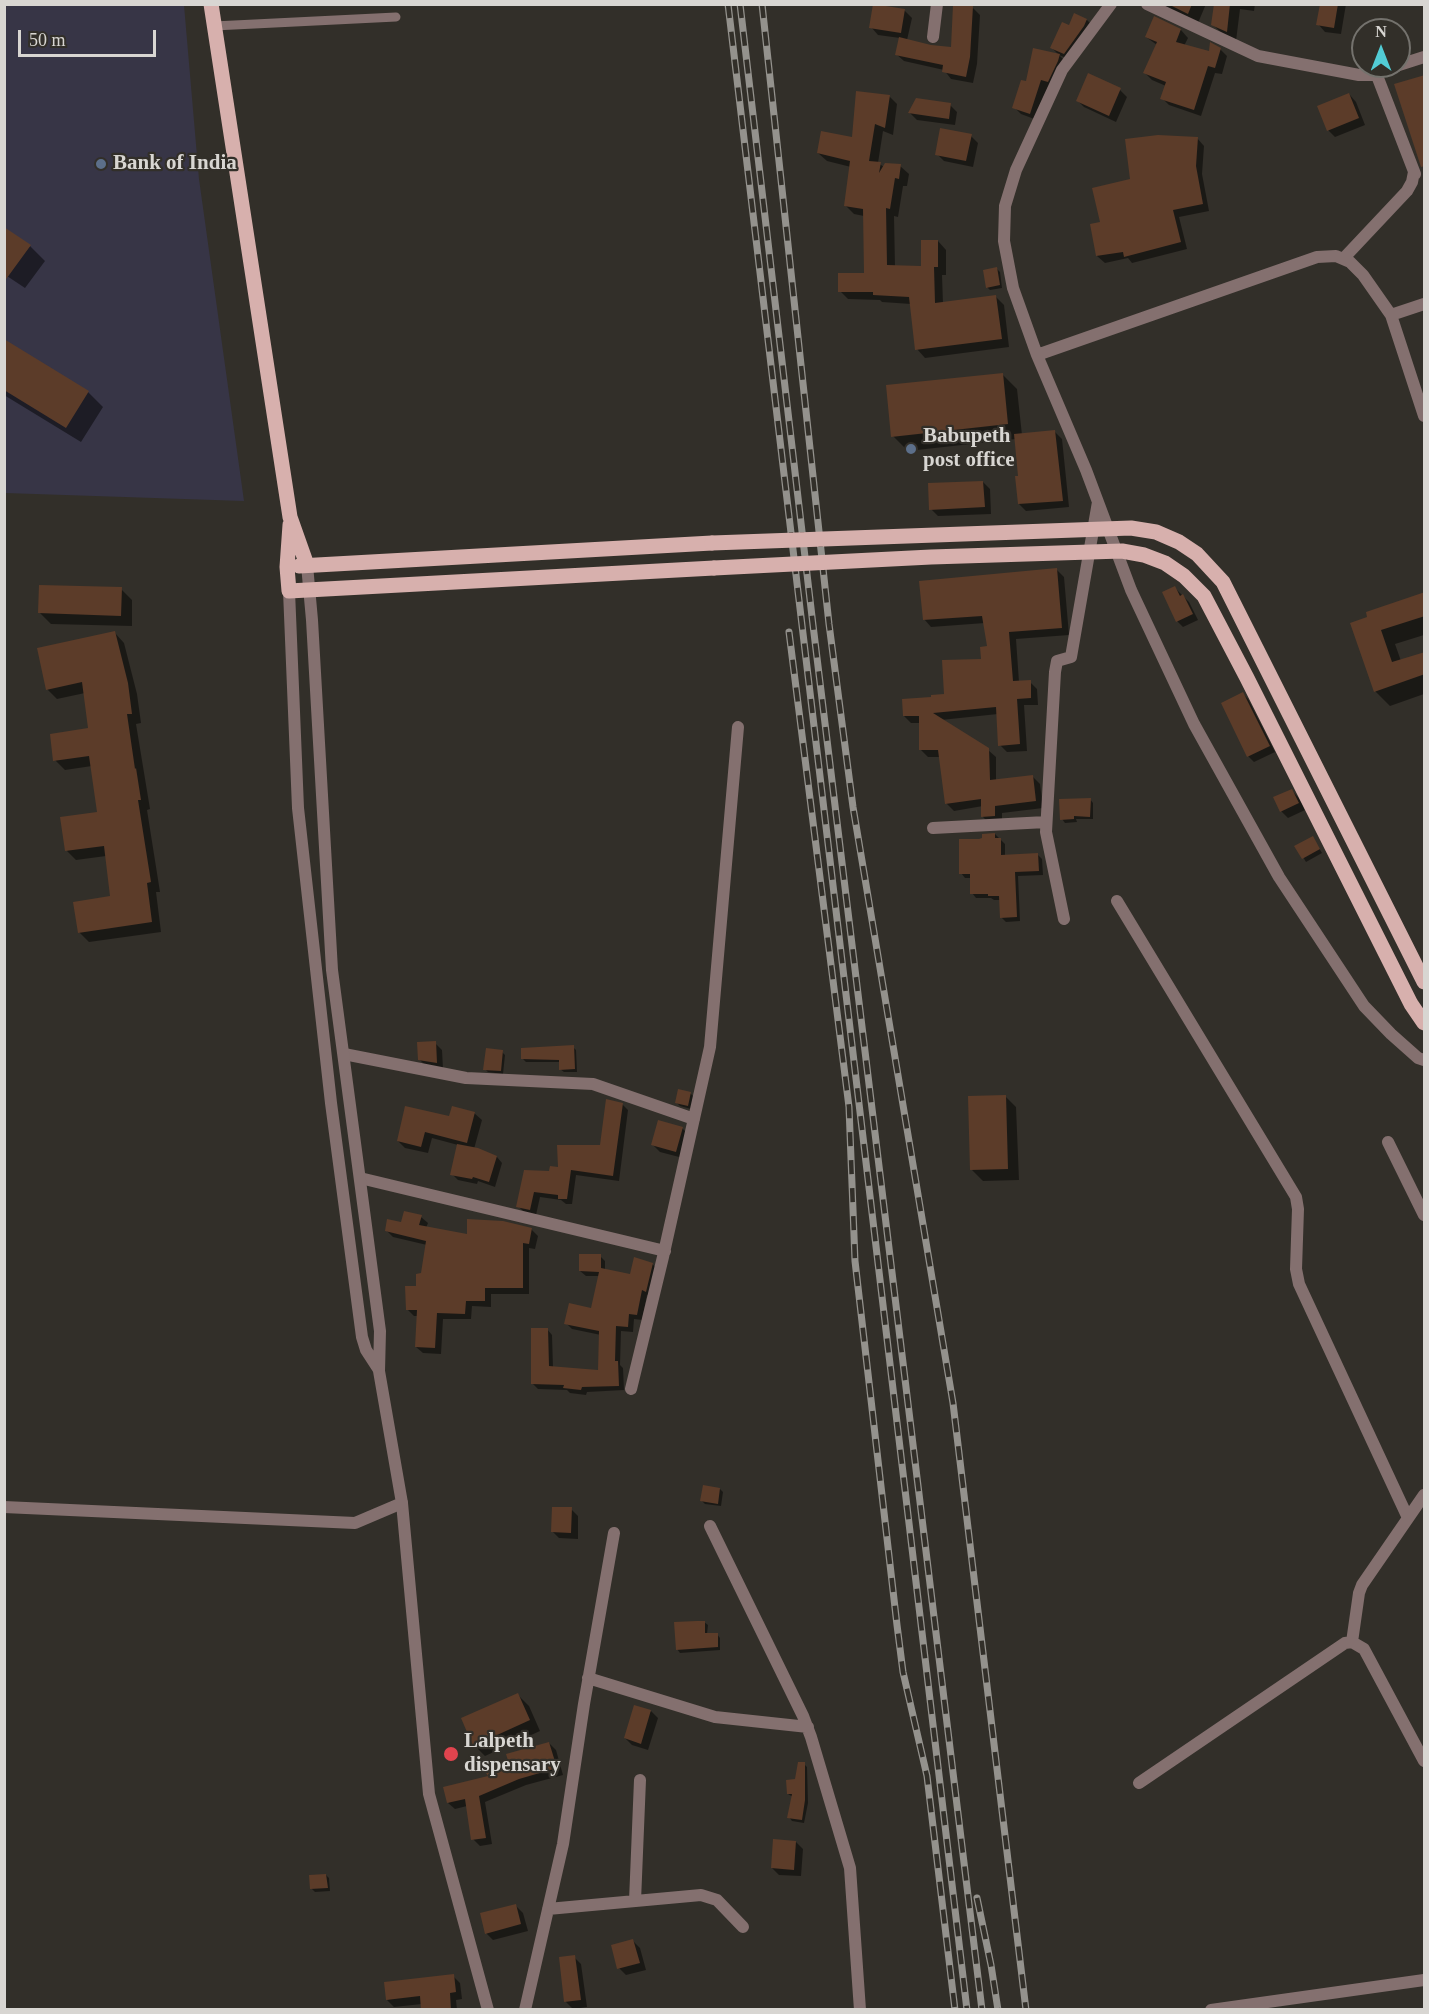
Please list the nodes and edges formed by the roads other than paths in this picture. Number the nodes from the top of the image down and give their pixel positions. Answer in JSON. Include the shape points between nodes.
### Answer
{"nodes":[{"id":1,"x":211,"y":4,"type":"edge"},
{"id":2,"x":937,"y":4,"type":"edge"},
{"id":3,"x":1111,"y":4,"type":"edge"},
{"id":4,"x":1147,"y":4,"type":"edge"},
{"id":5,"x":396,"y":17,"type":"dead end"},
{"id":6,"x":214,"y":26,"type":"junction"},
{"id":7,"x":933,"y":37,"type":"dead end"},
{"id":8,"x":1351,"y":73,"type":"edge"},
{"id":9,"x":1379,"y":78,"type":"edge"},
{"id":10,"x":1420,"y":172,"type":"edge"},
{"id":11,"x":1343,"y":259,"type":"junction"},
{"id":12,"x":1425,"y":304,"type":"edge"},
{"id":13,"x":1391,"y":315,"type":"junction"},
{"id":14,"x":1037,"y":355,"type":"junction"},
{"id":15,"x":1425,"y":416,"type":"edge"},
{"id":16,"x":1098,"y":501,"type":"junction"},
{"id":17,"x":290,"y":517,"type":"junction"},
{"id":18,"x":307,"y":565,"type":"junction"},
{"id":19,"x":287,"y":567,"type":"junction"},
{"id":20,"x":310,"y":590,"type":"junction"},
{"id":21,"x":289,"y":591,"type":"junction"},
{"id":22,"x":738,"y":727,"type":"dead end"},
{"id":23,"x":1046,"y":822,"type":"junction"},
{"id":24,"x":933,"y":828,"type":"dead end"},
{"id":25,"x":1117,"y":901,"type":"dead end"},
{"id":26,"x":1064,"y":919,"type":"dead end"},
{"id":27,"x":1425,"y":982,"type":"edge"},
{"id":28,"x":1425,"y":1023,"type":"edge"},
{"id":29,"x":344,"y":1054,"type":"junction"},
{"id":30,"x":1425,"y":1060,"type":"edge"},
{"id":31,"x":694,"y":1119,"type":"junction"},
{"id":32,"x":1388,"y":1142,"type":"dead end"},
{"id":33,"x":360,"y":1178,"type":"junction"},
{"id":34,"x":1425,"y":1215,"type":"edge"},
{"id":35,"x":665,"y":1251,"type":"junction"},
{"id":36,"x":379,"y":1371,"type":"junction"},
{"id":37,"x":632,"y":1389,"type":"dead end"},
{"id":38,"x":1425,"y":1495,"type":"edge"},
{"id":39,"x":402,"y":1503,"type":"junction"},
{"id":40,"x":4,"y":1507,"type":"edge"},
{"id":41,"x":1408,"y":1518,"type":"junction"},
{"id":42,"x":710,"y":1526,"type":"dead end"},
{"id":43,"x":614,"y":1533,"type":"dead end"},
{"id":44,"x":1352,"y":1642,"type":"junction"},
{"id":45,"x":588,"y":1678,"type":"junction"},
{"id":46,"x":808,"y":1727,"type":"junction"},
{"id":47,"x":1425,"y":1761,"type":"edge"},
{"id":48,"x":639,"y":1780,"type":"dead end"},
{"id":49,"x":1139,"y":1783,"type":"dead end"},
{"id":50,"x":635,"y":1901,"type":"junction"},
{"id":51,"x":548,"y":1909,"type":"junction"},
{"id":52,"x":743,"y":1927,"type":"dead end"},
{"id":53,"x":1425,"y":1980,"type":"edge"},
{"id":54,"x":488,"y":2010,"type":"edge"},
{"id":55,"x":525,"y":2010,"type":"edge"},
{"id":56,"x":860,"y":2010,"type":"edge"},
{"id":57,"x":1211,"y":2010,"type":"edge"}],
"edges":[{"from":1,"to":6,"type":"main road"},
{"from":2,"to":7,"type":"street"},
{"from":3,"to":14,"type":"street","via":[[1062,70],[1016,170],[1005,206],[1004,242],[1013,288]]},
{"from":4,"to":8,"type":"street","via":[[1258,56]]},
{"from":5,"to":6,"type":"lane"},
{"from":6,"to":17,"type":"main road"},
{"from":9,"to":10,"type":"street"},
{"from":10,"to":11,"type":"street","via":[[1414,172],[1407,191]]},
{"from":11,"to":13,"type":"street","via":[[1363,275]]},
{"from":11,"to":14,"type":"street","via":[[1317,257]]},
{"from":12,"to":13,"type":"street"},
{"from":13,"to":15,"type":"street"},
{"from":14,"to":16,"type":"street"},
{"from":16,"to":23,"type":"street","via":[[1071,657],[1056,661]]},
{"from":16,"to":30,"type":"street","via":[[1131,590],[1194,724],[1279,878],[1364,1006],[1404,1046]]},
{"from":17,"to":18,"type":"main road"},
{"from":17,"to":19,"type":"main road"},
{"from":18,"to":19,"type":"main road"},
{"from":18,"to":20,"type":"street"},
{"from":18,"to":27,"type":"main road","bridge":true,"via":[[712,543],[1131,528],[1156,532],[1197,554],[1223,582]]},
{"from":19,"to":21,"type":"main road"},
{"from":20,"to":21,"type":"main road"},
{"from":20,"to":28,"type":"main road","bridge":true,"via":[[931,557],[1122,551],[1165,563],[1203,596]]},
{"from":20,"to":29,"type":"street","via":[[332,970]]},
{"from":21,"to":36,"type":"street","via":[[298,808],[330,1103],[362,1337]]},
{"from":22,"to":31,"type":"street","via":[[712,1034]]},
{"from":23,"to":24,"type":"street"},
{"from":23,"to":26,"type":"street"},
{"from":25,"to":41,"type":"street","via":[[1296,1197],[1299,1284]]},
{"from":29,"to":31,"type":"street","via":[[466,1078],[593,1084]]},
{"from":29,"to":33,"type":"street"},
{"from":31,"to":35,"type":"street"},
{"from":32,"to":34,"type":"street"},
{"from":33,"to":35,"type":"street"},
{"from":33,"to":36,"type":"street","via":[[381,1331]]},
{"from":35,"to":37,"type":"street"},
{"from":36,"to":39,"type":"street"},
{"from":38,"to":41,"type":"street"},
{"from":39,"to":40,"type":"street","via":[[355,1523]]},
{"from":39,"to":54,"type":"street","via":[[429,1794]]},
{"from":41,"to":44,"type":"street","via":[[1362,1585]]},
{"from":42,"to":46,"type":"street"},
{"from":43,"to":45,"type":"street"},
{"from":44,"to":47,"type":"street","via":[[1364,1648]]},
{"from":44,"to":49,"type":"street","via":[[1345,1643]]},
{"from":45,"to":46,"type":"street","via":[[715,1717]]},
{"from":45,"to":51,"type":"street","via":[[563,1844]]},
{"from":46,"to":56,"type":"street","via":[[850,1868]]},
{"from":48,"to":50,"type":"street"},
{"from":50,"to":51,"type":"street"},
{"from":50,"to":52,"type":"street","via":[[709,1896]]},
{"from":51,"to":55,"type":"street"},
{"from":53,"to":57,"type":"street"}]}
